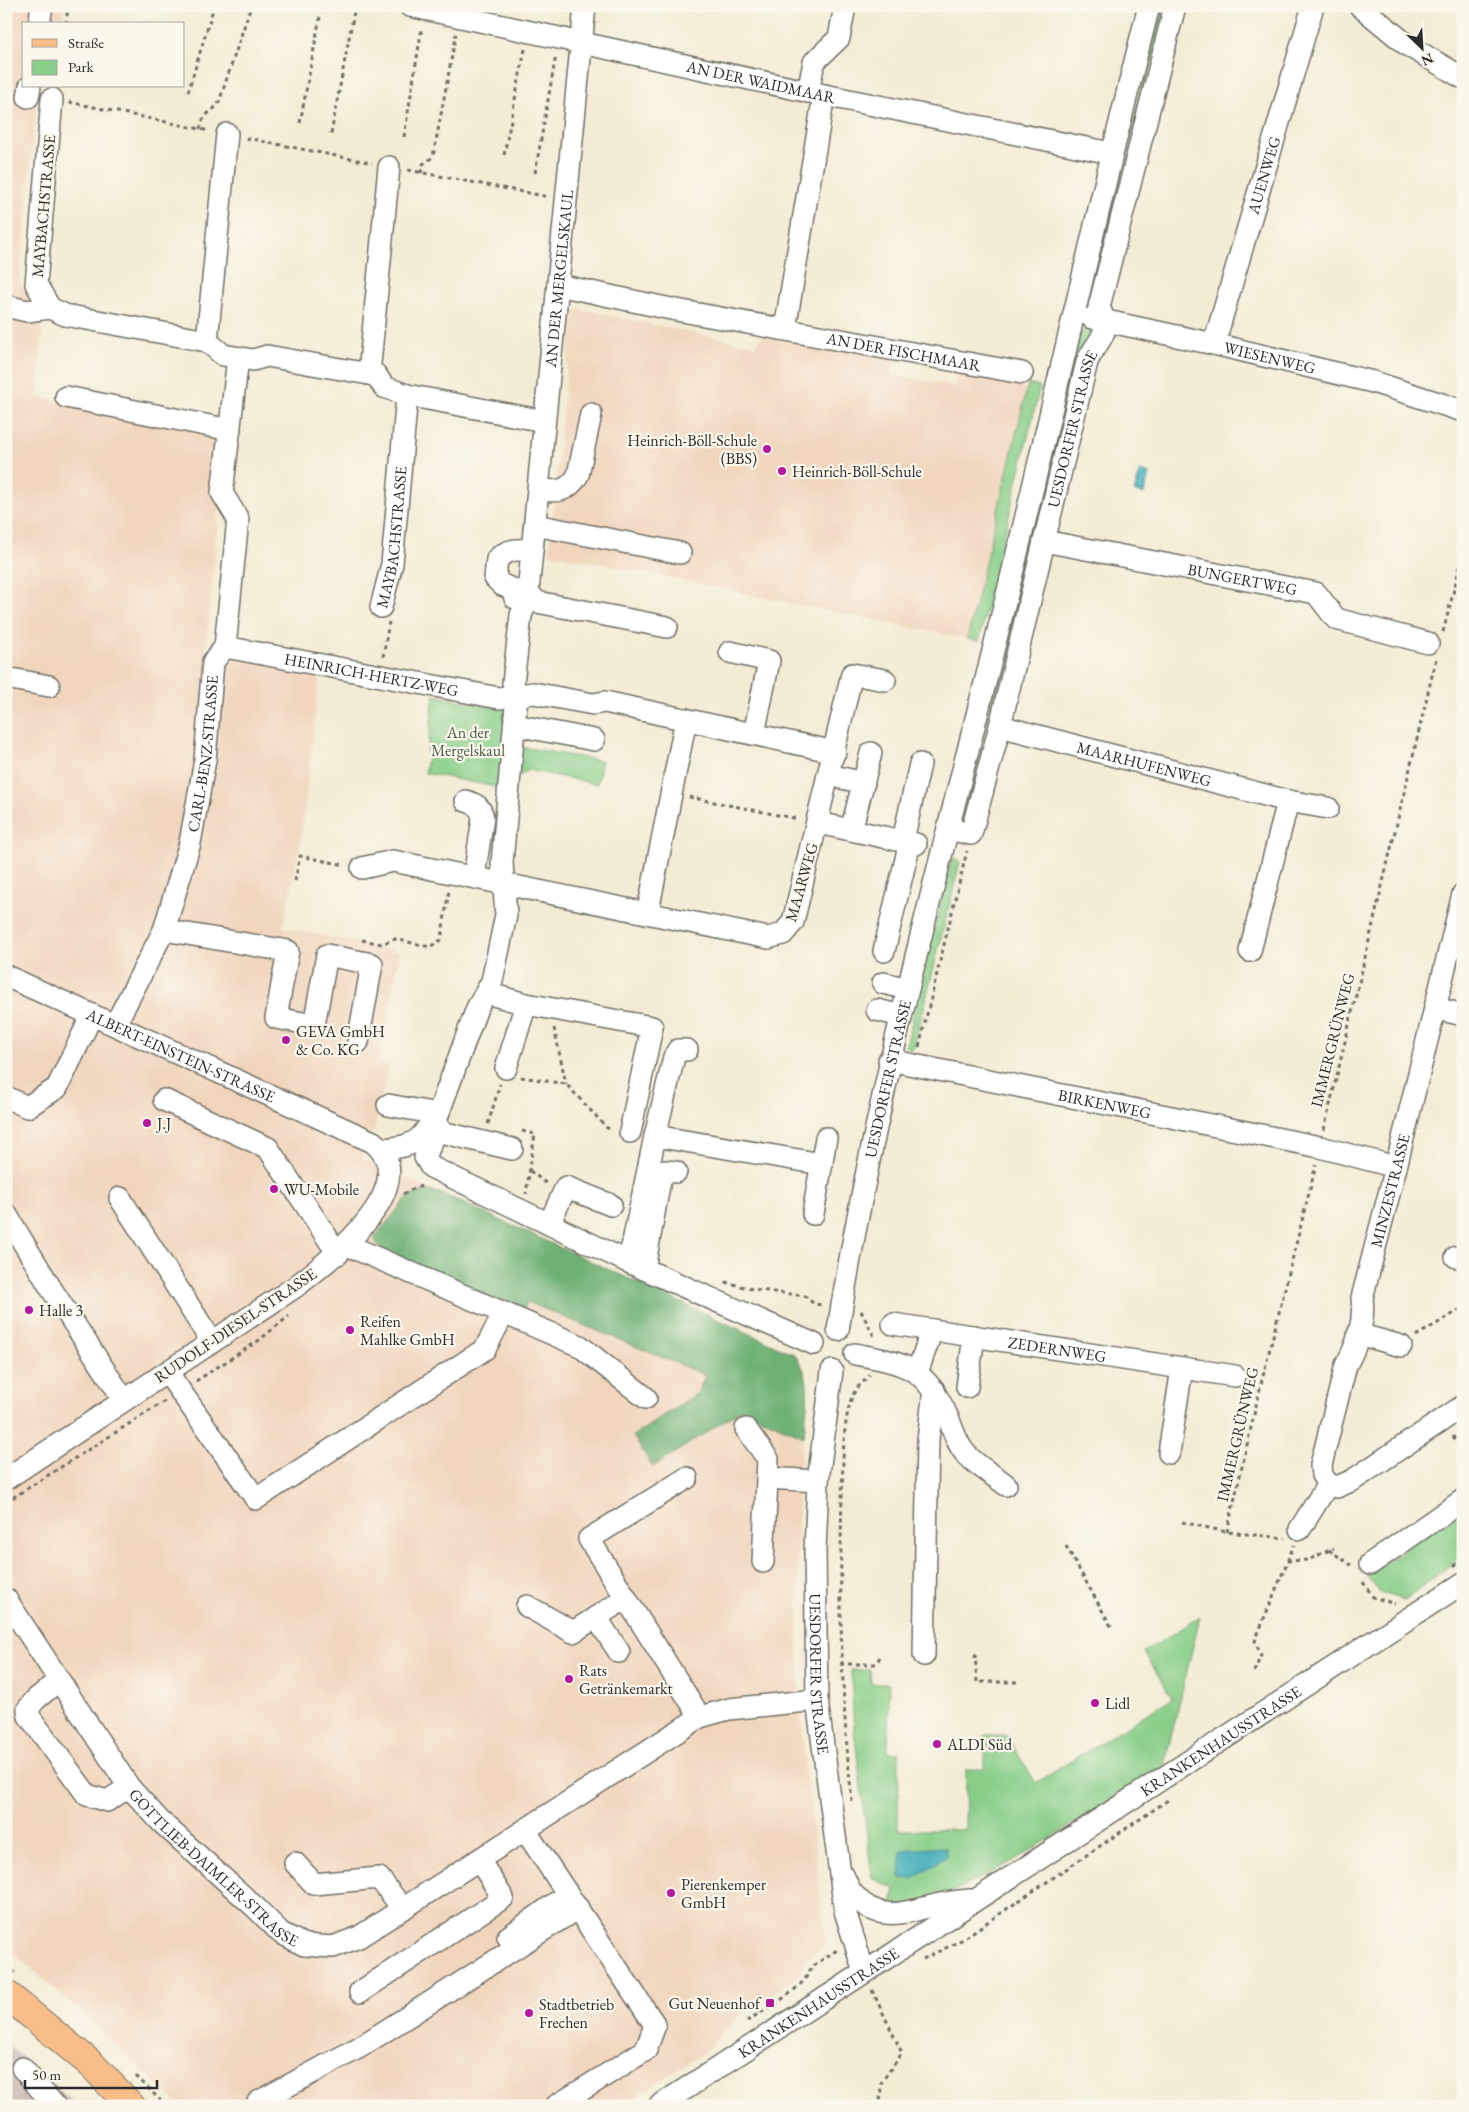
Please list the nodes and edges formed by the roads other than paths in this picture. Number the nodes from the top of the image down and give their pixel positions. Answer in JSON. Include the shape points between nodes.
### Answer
{"nodes":[{"id":1,"x":42,"y":6,"type":"edge"},
{"id":2,"x":586,"y":6,"type":"edge"},
{"id":3,"x":845,"y":6,"type":"edge"},
{"id":4,"x":1149,"y":6,"type":"edge"},
{"id":5,"x":1175,"y":6,"type":"edge"},
{"id":6,"x":1313,"y":6,"type":"edge"},
{"id":7,"x":1360,"y":6,"type":"edge"},
{"id":8,"x":418,"y":8,"type":"edge"},
{"id":9,"x":39,"y":22,"type":"edge"},
{"id":10,"x":582,"y":42,"type":"junction"},
{"id":11,"x":1463,"y":78,"type":"edge"},
{"id":12,"x":816,"y":93,"type":"junction"},
{"id":13,"x":52,"y":99,"type":"road end"},
{"id":14,"x":227,"y":134,"type":"road end"},
{"id":15,"x":1111,"y":153,"type":"junction"},
{"id":16,"x":389,"y":167,"type":"road end"},
{"id":17,"x":558,"y":285,"type":"junction"},
{"id":18,"x":50,"y":308,"type":"junction"},
{"id":19,"x":16,"y":309,"type":"edge"},
{"id":20,"x":1074,"y":314,"type":"junction"},
{"id":21,"x":1106,"y":321,"type":"junction"},
{"id":22,"x":786,"y":329,"type":"junction"},
{"id":23,"x":207,"y":341,"type":"junction"},
{"id":24,"x":1214,"y":344,"type":"junction"},
{"id":25,"x":238,"y":358,"type":"junction"},
{"id":26,"x":1022,"y":373,"type":"dead end"},
{"id":27,"x":369,"y":374,"type":"junction"},
{"id":28,"x":407,"y":395,"type":"junction"},
{"id":29,"x":66,"y":397,"type":"dead end"},
{"id":30,"x":1463,"y":411,"type":"edge"},
{"id":31,"x":591,"y":414,"type":"dead end"},
{"id":32,"x":544,"y":421,"type":"junction"},
{"id":33,"x":230,"y":430,"type":"junction"},
{"id":34,"x":539,"y":490,"type":"junction"},
{"id":35,"x":535,"y":525,"type":"junction"},
{"id":36,"x":1044,"y":541,"type":"junction"},
{"id":37,"x":532,"y":550,"type":"junction"},
{"id":38,"x":680,"y":553,"type":"dead end"},
{"id":39,"x":526,"y":599,"type":"junction"},
{"id":40,"x":381,"y":607,"type":"road end"},
{"id":41,"x":666,"y":627,"type":"dead end"},
{"id":42,"x":1436,"y":645,"type":"road end"},
{"id":43,"x":225,"y":647,"type":"junction"},
{"id":44,"x":730,"y":652,"type":"dead end"},
{"id":45,"x":6,"y":678,"type":"edge"},
{"id":46,"x":885,"y":680,"type":"dead end"},
{"id":47,"x":49,"y":686,"type":"dead end"},
{"id":48,"x":518,"y":695,"type":"junction"},
{"id":49,"x":686,"y":719,"type":"junction"},
{"id":50,"x":515,"y":725,"type":"junction"},
{"id":51,"x":1000,"y":726,"type":"junction"},
{"id":52,"x":754,"y":734,"type":"junction"},
{"id":53,"x":594,"y":740,"type":"dead end"},
{"id":54,"x":835,"y":752,"type":"junction"},
{"id":55,"x":871,"y":752,"type":"dead end"},
{"id":56,"x":920,"y":764,"type":"dead end"},
{"id":57,"x":829,"y":776,"type":"junction"},
{"id":58,"x":864,"y":783,"type":"junction"},
{"id":59,"x":1288,"y":800,"type":"junction"},
{"id":60,"x":466,"y":801,"type":"dead end"},
{"id":61,"x":1328,"y":808,"type":"dead end"},
{"id":62,"x":854,"y":819,"type":"dead end"},
{"id":63,"x":818,"y":823,"type":"junction"},
{"id":64,"x":948,"y":829,"type":"junction"},
{"id":65,"x":910,"y":842,"type":"junction"},
{"id":66,"x":362,"y":868,"type":"road end"},
{"id":67,"x":474,"y":876,"type":"junction"},
{"id":68,"x":504,"y":882,"type":"junction"},
{"id":69,"x":1463,"y":894,"type":"edge"},
{"id":70,"x":648,"y":911,"type":"junction"},
{"id":71,"x":164,"y":930,"type":"junction"},
{"id":72,"x":884,"y":951,"type":"dead end"},
{"id":73,"x":1250,"y":951,"type":"dead end"},
{"id":74,"x":6,"y":976,"type":"edge"},
{"id":75,"x":883,"y":983,"type":"dead end"},
{"id":76,"x":908,"y":989,"type":"junction"},
{"id":77,"x":486,"y":993,"type":"junction"},
{"id":78,"x":526,"y":1004,"type":"junction"},
{"id":79,"x":1435,"y":1008,"type":"junction"},
{"id":80,"x":877,"y":1010,"type":"dead end"},
{"id":81,"x":92,"y":1015,"type":"junction"},
{"id":82,"x":1463,"y":1015,"type":"edge"},
{"id":83,"x":901,"y":1016,"type":"junction"},
{"id":84,"x":116,"y":1025,"type":"junction"},
{"id":85,"x":358,"y":1042,"type":"dead end"},
{"id":86,"x":687,"y":1050,"type":"dead end"},
{"id":87,"x":890,"y":1060,"type":"junction"},
{"id":88,"x":505,"y":1071,"type":"road end"},
{"id":89,"x":6,"y":1097,"type":"edge"},
{"id":90,"x":164,"y":1100,"type":"dead end"},
{"id":91,"x":388,"y":1105,"type":"dead end"},
{"id":92,"x":437,"y":1122,"type":"junction"},
{"id":93,"x":630,"y":1132,"type":"road end"},
{"id":94,"x":655,"y":1136,"type":"junction"},
{"id":95,"x":826,"y":1138,"type":"dead end"},
{"id":96,"x":382,"y":1149,"type":"junction"},
{"id":97,"x":512,"y":1150,"type":"dead end"},
{"id":98,"x":822,"y":1164,"type":"junction"},
{"id":99,"x":1396,"y":1167,"type":"junction"},
{"id":100,"x":676,"y":1172,"type":"dead end"},
{"id":101,"x":120,"y":1198,"type":"dead end"},
{"id":102,"x":611,"y":1205,"type":"dead end"},
{"id":103,"x":6,"y":1214,"type":"edge"},
{"id":104,"x":813,"y":1214,"type":"dead end"},
{"id":105,"x":549,"y":1224,"type":"junction"},
{"id":106,"x":342,"y":1249,"type":"junction"},
{"id":107,"x":635,"y":1265,"type":"junction"},
{"id":108,"x":504,"y":1313,"type":"junction"},
{"id":109,"x":892,"y":1324,"type":"dead end"},
{"id":110,"x":838,"y":1330,"type":"junction"},
{"id":111,"x":932,"y":1330,"type":"junction"},
{"id":112,"x":1358,"y":1334,"type":"junction"},
{"id":113,"x":974,"y":1336,"type":"junction"},
{"id":114,"x":212,"y":1342,"type":"junction"},
{"id":115,"x":814,"y":1344,"type":"junction"},
{"id":116,"x":1401,"y":1346,"type":"road end"},
{"id":117,"x":854,"y":1354,"type":"junction"},
{"id":118,"x":1182,"y":1368,"type":"junction"},
{"id":119,"x":832,"y":1371,"type":"junction"},
{"id":120,"x":167,"y":1372,"type":"junction"},
{"id":121,"x":917,"y":1373,"type":"junction"},
{"id":122,"x":1236,"y":1376,"type":"dead end"},
{"id":123,"x":967,"y":1387,"type":"dead end"},
{"id":124,"x":934,"y":1390,"type":"junction"},
{"id":125,"x":646,"y":1398,"type":"dead end"},
{"id":126,"x":124,"y":1400,"type":"junction"},
{"id":127,"x":1463,"y":1406,"type":"edge"},
{"id":128,"x":746,"y":1429,"type":"dead end"},
{"id":129,"x":1169,"y":1453,"type":"dead end"},
{"id":130,"x":687,"y":1478,"type":"dead end"},
{"id":131,"x":767,"y":1478,"type":"junction"},
{"id":132,"x":6,"y":1479,"type":"edge"},
{"id":133,"x":818,"y":1481,"type":"junction"},
{"id":134,"x":1006,"y":1484,"type":"dead end"},
{"id":135,"x":1328,"y":1484,"type":"junction"},
{"id":136,"x":1463,"y":1500,"type":"edge"},
{"id":137,"x":1298,"y":1534,"type":"road end"},
{"id":138,"x":763,"y":1562,"type":"dead end"},
{"id":139,"x":1361,"y":1570,"type":"road end"},
{"id":140,"x":1456,"y":1577,"type":"edge"},
{"id":141,"x":6,"y":1598,"type":"edge"},
{"id":142,"x":626,"y":1598,"type":"junction"},
{"id":143,"x":527,"y":1606,"type":"dead end"},
{"id":144,"x":596,"y":1617,"type":"junction"},
{"id":145,"x":619,"y":1652,"type":"dead end"},
{"id":146,"x":924,"y":1655,"type":"dead end"},
{"id":147,"x":58,"y":1680,"type":"junction"},
{"id":148,"x":817,"y":1700,"type":"junction"},
{"id":149,"x":700,"y":1717,"type":"junction"},
{"id":150,"x":129,"y":1787,"type":"junction"},
{"id":151,"x":525,"y":1830,"type":"junction"},
{"id":152,"x":479,"y":1860,"type":"junction"},
{"id":153,"x":295,"y":1863,"type":"dead end"},
{"id":154,"x":837,"y":1863,"type":"junction"},
{"id":155,"x":978,"y":1898,"type":"junction"},
{"id":156,"x":573,"y":1901,"type":"junction"},
{"id":157,"x":403,"y":1909,"type":"junction"},
{"id":158,"x":868,"y":1981,"type":"junction"},
{"id":159,"x":360,"y":1992,"type":"dead end"},
{"id":160,"x":6,"y":1994,"type":"edge"},
{"id":161,"x":22,"y":2068,"type":"dead end"},
{"id":162,"x":56,"y":2106,"type":"edge"},
{"id":163,"x":131,"y":2106,"type":"edge"},
{"id":164,"x":261,"y":2106,"type":"edge"},
{"id":165,"x":556,"y":2106,"type":"edge"},
{"id":166,"x":659,"y":2106,"type":"edge"}],
"edges":[{"from":1,"to":9,"type":"street"},
{"from":2,"to":10,"type":"street","name":"AN DER MERGELSKAUL"},
{"from":3,"to":12,"type":"street","via":[[839,38],[814,62]]},
{"from":4,"to":15,"type":"street","name":"UESDORFER STRASSE"},
{"from":5,"to":21,"type":"street","via":[[1099,307]]},
{"from":6,"to":24,"type":"street","name":"AUENWEG"},
{"from":7,"to":11,"type":"street","via":[[1408,45]]},
{"from":8,"to":10,"type":"street","name":"AN DER WAIDMAAR"},
{"from":10,"to":12,"type":"street","name":"AN DER WAIDMAAR"},
{"from":10,"to":17,"type":"street","name":"AN DER MERGELSKAUL"},
{"from":12,"to":15,"type":"street","name":"AN DER WAIDMAAR"},
{"from":12,"to":22,"type":"street"},
{"from":13,"to":18,"type":"street","name":"MAYBACHSTRASSE","via":[[36,284]]},
{"from":14,"to":23,"type":"street"},
{"from":15,"to":20,"type":"street","name":"UESDORFER STRASSE"},
{"from":16,"to":27,"type":"street"},
{"from":17,"to":22,"type":"street","name":"AN DER FISCHMAAR"},
{"from":17,"to":32,"type":"street","name":"AN DER MERGELSKAUL"},
{"from":18,"to":19,"type":"street"},
{"from":18,"to":23,"type":"street","via":[[65,314]]},
{"from":20,"to":21,"type":"street","name":"WIESENWEG"},
{"from":20,"to":64,"type":"street","name":"UESDORFER STRASSE"},
{"from":21,"to":24,"type":"street","name":"WIESENWEG"},
{"from":21,"to":36,"type":"street","name":"UESDORFER STRASSE","via":[[1101,340],[1092,349],[1087,362]]},
{"from":22,"to":26,"type":"street","name":"AN DER FISCHMAAR"},
{"from":23,"to":25,"type":"street","via":[[223,355]]},
{"from":24,"to":30,"type":"street","name":"WIESENWEG","via":[[1373,382]]},
{"from":25,"to":27,"type":"street","via":[[253,360],[267,356]]},
{"from":25,"to":33,"type":"street","name":"CARL-BENZ-STRASSE"},
{"from":27,"to":28,"type":"street","via":[[376,376],[384,387]]},
{"from":28,"to":32,"type":"street"},
{"from":28,"to":40,"type":"street","name":"MAYBACHSTRASSE","via":[[392,564]]},
{"from":29,"to":33,"type":"street"},
{"from":31,"to":34,"type":"street","via":[[578,475],[573,483],[559,492]]},
{"from":32,"to":34,"type":"street","name":"AN DER MERGELSKAUL"},
{"from":33,"to":43,"type":"street","name":"CARL-BENZ-STRASSE","via":[[222,493],[238,520]]},
{"from":34,"to":35,"type":"street","name":"AN DER MERGELSKAUL"},
{"from":35,"to":37,"type":"street","name":"AN DER MERGELSKAUL"},
{"from":35,"to":38,"type":"street"},
{"from":36,"to":42,"type":"street","name":"BUNGERTWEG","via":[[1316,594],[1336,619]]},
{"from":36,"to":51,"type":"street","name":"UESDORFER STRASSE"},
{"from":37,"to":39,"type":"street","name":"AN DER MERGELSKAUL"},
{"from":37,"to":39,"type":"street","via":[[506,552],[497,559],[495,578],[512,589],[515,598]]},
{"from":39,"to":41,"type":"street"},
{"from":39,"to":48,"type":"street","name":"AN DER MERGELSKAUL","via":[[513,683]]},
{"from":43,"to":48,"type":"street","name":"HEINRICH-HERTZ-WEG","via":[[499,698]]},
{"from":43,"to":71,"type":"street","name":"CARL-BENZ-STRASSE","via":[[214,662],[205,760],[190,843]]},
{"from":44,"to":52,"type":"street","via":[[768,661]]},
{"from":45,"to":47,"type":"street"},
{"from":46,"to":54,"type":"street","name":"MAARWEG","via":[[852,674]]},
{"from":48,"to":49,"type":"street","via":[[533,693],[593,704],[605,702]]},
{"from":48,"to":50,"type":"street","name":"AN DER MERGELSKAUL"},
{"from":49,"to":52,"type":"street"},
{"from":49,"to":70,"type":"street"},
{"from":50,"to":53,"type":"street"},
{"from":50,"to":68,"type":"street","name":"AN DER MERGELSKAUL","via":[[502,864]]},
{"from":51,"to":59,"type":"street","name":"MAARHUFENWEG"},
{"from":51,"to":64,"type":"street","name":"UESDORFER STRASSE","via":[[971,834]]},
{"from":52,"to":54,"type":"street"},
{"from":54,"to":57,"type":"street","name":"MAARWEG"},
{"from":55,"to":58,"type":"street"},
{"from":56,"to":65,"type":"street"},
{"from":57,"to":58,"type":"street"},
{"from":57,"to":63,"type":"street","name":"MAARWEG"},
{"from":58,"to":62,"type":"street"},
{"from":59,"to":61,"type":"street","name":"MAARHUFENWEG"},
{"from":59,"to":73,"type":"street"},
{"from":60,"to":67,"type":"street","via":[[477,805],[483,818]]},
{"from":63,"to":65,"type":"street"},
{"from":63,"to":70,"type":"street","name":"MAARWEG","via":[[793,922],[783,934],[768,938]]},
{"from":64,"to":76,"type":"street","name":"UESDORFER STRASSE"},
{"from":65,"to":72,"type":"street"},
{"from":66,"to":67,"type":"street","via":[[394,861]]},
{"from":67,"to":68,"type":"street"},
{"from":68,"to":70,"type":"street","name":"MAARWEG"},
{"from":68,"to":77,"type":"street","name":"AN DER MERGELSKAUL","via":[[506,915],[492,981]]},
{"from":69,"to":79,"type":"street","name":"MINZESTRASSE"},
{"from":71,"to":84,"type":"street","name":"CARL-BENZ-STRASSE"},
{"from":71,"to":85,"type":"street","via":[[288,951],[276,1018],[314,1025],[327,955],[372,964]]},
{"from":74,"to":81,"type":"street","name":"ALBERT-EINSTEIN-STRASSE"},
{"from":75,"to":76,"type":"street"},
{"from":76,"to":83,"type":"street","name":"UESDORFER STRASSE"},
{"from":77,"to":78,"type":"street"},
{"from":77,"to":92,"type":"street","name":"AN DER MERGELSKAUL","via":[[477,1008]]},
{"from":78,"to":88,"type":"street"},
{"from":78,"to":93,"type":"street","via":[[652,1027]]},
{"from":79,"to":82,"type":"street"},
{"from":79,"to":99,"type":"street","name":"MINZESTRASSE"},
{"from":80,"to":83,"type":"street"},
{"from":81,"to":84,"type":"street","name":"ALBERT-EINSTEIN-STRASSE"},
{"from":81,"to":89,"type":"street","via":[[57,1088],[27,1107]]},
{"from":83,"to":87,"type":"street","name":"UESDORFER STRASSE"},
{"from":84,"to":96,"type":"street","name":"ALBERT-EINSTEIN-STRASSE","via":[[358,1135]]},
{"from":86,"to":94,"type":"street","via":[[678,1050],[674,1057]]},
{"from":87,"to":99,"type":"street","name":"BIRKENWEG","via":[[1320,1147]]},
{"from":87,"to":110,"type":"street","name":"UESDORFER STRASSE"},
{"from":90,"to":106,"type":"street","via":[[268,1148]]},
{"from":91,"to":92,"type":"street"},
{"from":92,"to":96,"type":"street","name":"AN DER MERGELSKAUL","via":[[430,1124],[414,1142]]},
{"from":92,"to":97,"type":"street"},
{"from":92,"to":105,"type":"street","via":[[425,1156],[432,1167]]},
{"from":94,"to":98,"type":"street"},
{"from":94,"to":107,"type":"street","via":[[632,1248]]},
{"from":95,"to":98,"type":"street"},
{"from":96,"to":106,"type":"street","name":"RUDOLF-DIESEL-STRASSE","via":[[390,1172],[387,1186],[378,1204]]},
{"from":98,"to":104,"type":"street"},
{"from":99,"to":112,"type":"street","name":"MINZESTRASSE","via":[[1362,1298],[1364,1312]]},
{"from":100,"to":107,"type":"street","via":[[665,1171],[660,1180]]},
{"from":101,"to":114,"type":"street"},
{"from":102,"to":105,"type":"street","via":[[566,1187]]},
{"from":103,"to":126,"type":"street"},
{"from":105,"to":107,"type":"street"},
{"from":106,"to":108,"type":"street"},
{"from":106,"to":114,"type":"street","name":"RUDOLF-DIESEL-STRASSE","via":[[295,1287]]},
{"from":107,"to":115,"type":"street"},
{"from":108,"to":120,"type":"street","via":[[485,1349],[256,1499]]},
{"from":108,"to":125,"type":"street","via":[[580,1346]]},
{"from":109,"to":111,"type":"street","name":"ZEDERNWEG"},
{"from":110,"to":115,"type":"street","via":[[826,1331]]},
{"from":110,"to":117,"type":"street","via":[[851,1339]]},
{"from":111,"to":113,"type":"street","name":"ZEDERNWEG"},
{"from":111,"to":121,"type":"street"},
{"from":112,"to":116,"type":"street"},
{"from":112,"to":135,"type":"street","name":"MINZESTRASSE","via":[[1346,1365],[1322,1465],[1322,1475]]},
{"from":113,"to":118,"type":"street","name":"ZEDERNWEG"},
{"from":113,"to":123,"type":"street"},
{"from":114,"to":120,"type":"street","name":"RUDOLF-DIESEL-STRASSE"},
{"from":115,"to":119,"type":"street","via":[[815,1358],[825,1369]]},
{"from":117,"to":119,"type":"street","via":[[849,1365]]},
{"from":117,"to":121,"type":"street","via":[[890,1360]]},
{"from":118,"to":122,"type":"street","name":"ZEDERNWEG"},
{"from":118,"to":129,"type":"street"},
{"from":119,"to":133,"type":"street","name":"UESDORFER STRASSE"},
{"from":120,"to":126,"type":"street","name":"RUDOLF-DIESEL-STRASSE"},
{"from":121,"to":124,"type":"street"},
{"from":124,"to":134,"type":"street","via":[[964,1453]]},
{"from":124,"to":146,"type":"street","via":[[928,1440]]},
{"from":126,"to":132,"type":"street","name":"RUDOLF-DIESEL-STRASSE"},
{"from":127,"to":135,"type":"street","via":[[1353,1480],[1336,1486]]},
{"from":128,"to":131,"type":"street","via":[[768,1459]]},
{"from":130,"to":142,"type":"street","via":[[589,1539]]},
{"from":131,"to":133,"type":"street"},
{"from":131,"to":138,"type":"street"},
{"from":133,"to":148,"type":"street","name":"UESDORFER STRASSE","via":[[815,1551]]},
{"from":135,"to":137,"type":"street"},
{"from":136,"to":139,"type":"street"},
{"from":140,"to":155,"type":"street","name":"KRANKENHAUSSTRASSE"},
{"from":141,"to":147,"type":"street","name":"GOTTLIEB-DAIMLER-STRASSE"},
{"from":142,"to":144,"type":"street"},
{"from":142,"to":149,"type":"street"},
{"from":143,"to":144,"type":"street","via":[[573,1632]]},
{"from":144,"to":145,"type":"street"},
{"from":147,"to":150,"type":"street","name":"GOTTLIEB-DAIMLER-STRASSE"},
{"from":147,"to":150,"type":"street","via":[[35,1700],[28,1709],[29,1716],[87,1795],[107,1801]]},
{"from":148,"to":149,"type":"street","name":"GOTTLIEB-DAIMLER-STRASSE","via":[[729,1709]]},
{"from":148,"to":154,"type":"street","name":"UESDORFER STRASSE"},
{"from":149,"to":151,"type":"street","name":"GOTTLIEB-DAIMLER-STRASSE"},
{"from":150,"to":157,"type":"street","name":"GOTTLIEB-DAIMLER-STRASSE","via":[[161,1822],[280,1934],[304,1945],[333,1947],[359,1937]]},
{"from":151,"to":152,"type":"street","name":"GOTTLIEB-DAIMLER-STRASSE"},
{"from":151,"to":156,"type":"street"},
{"from":152,"to":157,"type":"street","name":"GOTTLIEB-DAIMLER-STRASSE"},
{"from":152,"to":159,"type":"street","via":[[504,1898]]},
{"from":153,"to":157,"type":"street","via":[[314,1884],[379,1878]]},
{"from":154,"to":155,"type":"street","name":"KRANKENHAUSSTRASSE","via":[[853,1895],[880,1912],[900,1915]]},
{"from":154,"to":158,"type":"street","name":"UESDORFER STRASSE","via":[[845,1911]]},
{"from":155,"to":158,"type":"street","name":"KRANKENHAUSSTRASSE"},
{"from":156,"to":164,"type":"street","via":[[496,1961],[360,2048],[258,2102]]},
{"from":156,"to":165,"type":"street","via":[[655,2025],[646,2050]]},
{"from":158,"to":166,"type":"street","name":"KRANKENHAUSSTRASSE"},
{"from":160,"to":163,"type":"main road","via":[[91,2064]]},
{"from":161,"to":162,"type":"street"}]}
